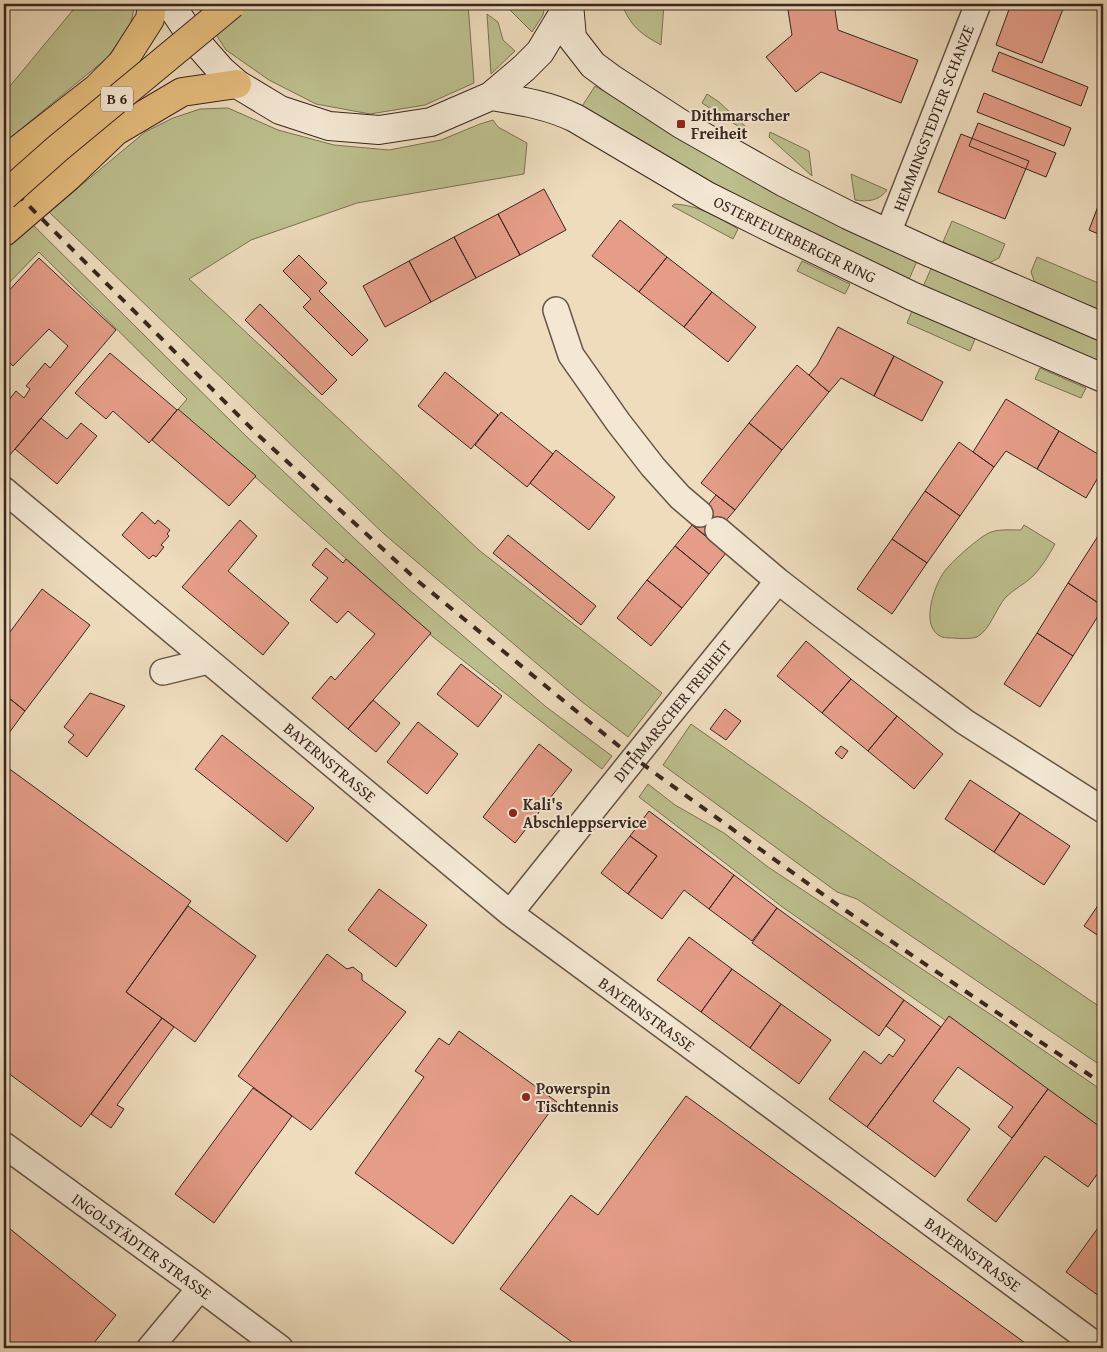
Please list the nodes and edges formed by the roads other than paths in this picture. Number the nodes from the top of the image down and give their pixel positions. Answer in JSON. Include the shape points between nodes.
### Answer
{"nodes":[{"id":1,"x":152,"y":4,"type":"edge"},
{"id":2,"x":170,"y":4,"type":"edge"},
{"id":3,"x":232,"y":4,"type":"edge"},
{"id":4,"x":569,"y":4,"type":"edge"},
{"id":5,"x":978,"y":4,"type":"edge"},
{"id":6,"x":237,"y":84,"type":"junction"},
{"id":7,"x":491,"y":96,"type":"junction"},
{"id":8,"x":4,"y":161,"type":"edge"},
{"id":9,"x":4,"y":196,"type":"edge"},
{"id":10,"x":4,"y":232,"type":"edge"},
{"id":11,"x":888,"y":233,"type":"junction"},
{"id":12,"x":556,"y":310,"type":"dead end"},
{"id":13,"x":1103,"y":327,"type":"edge"},
{"id":14,"x":1103,"y":378,"type":"edge"},
{"id":15,"x":4,"y":490,"type":"edge"},
{"id":16,"x":778,"y":581,"type":"junction"},
{"id":17,"x":208,"y":661,"type":"junction"},
{"id":18,"x":164,"y":672,"type":"dead end"},
{"id":19,"x":1103,"y":810,"type":"edge"},
{"id":20,"x":510,"y":913,"type":"junction"},
{"id":21,"x":4,"y":1145,"type":"edge"},
{"id":22,"x":200,"y":1288,"type":"junction"},
{"id":23,"x":150,"y":1348,"type":"edge"},
{"id":24,"x":280,"y":1348,"type":"edge"},
{"id":25,"x":1100,"y":1348,"type":"edge"}],
"edges":[{"from":1,"to":8,"type":"highway","number":"B 6","via":[[150,19],[122,63],[97,88]]},
{"from":2,"to":6,"type":"main road","via":[[192,37]]},
{"from":3,"to":9,"type":"highway","number":"B 6","bridge":true},
{"from":4,"to":7,"type":"main road","via":[[540,52]]},
{"from":4,"to":11,"type":"main road","via":[[572,38],[593,65],[612,79],[680,124],[767,173]]},
{"from":5,"to":11,"type":"street","name":"HEMMINGSTEDTER SCHANZE"},
{"from":6,"to":7,"type":"main road","via":[[280,110],[329,126],[379,130],[431,122]]},
{"from":6,"to":10,"type":"highway","number":"B 6","via":[[182,92],[116,132]]},
{"from":7,"to":14,"type":"main road","name":"OSTERFEUERBERGER RING","via":[[558,110],[707,196],[775,230],[912,296]]},
{"from":11,"to":13,"type":"main road"},
{"from":12,"to":16,"type":"street","via":[[571,355],[653,467],[680,497]]},
{"from":15,"to":17,"type":"street","name":"BAYERNSTRASSE"},
{"from":16,"to":19,"type":"street","via":[[965,722]]},
{"from":16,"to":20,"type":"street","name":"DITHMARSCHER FREIHEIT"},
{"from":17,"to":18,"type":"street"},
{"from":17,"to":20,"type":"street","name":"BAYERNSTRASSE"},
{"from":20,"to":25,"type":"street","name":"BAYERNSTRASSE"},
{"from":21,"to":22,"type":"street","name":"INGOLSTÄDTER STRASSE"},
{"from":22,"to":23,"type":"street"},
{"from":22,"to":24,"type":"street","name":"INGOLSTÄDTER STRASSE"}]}
